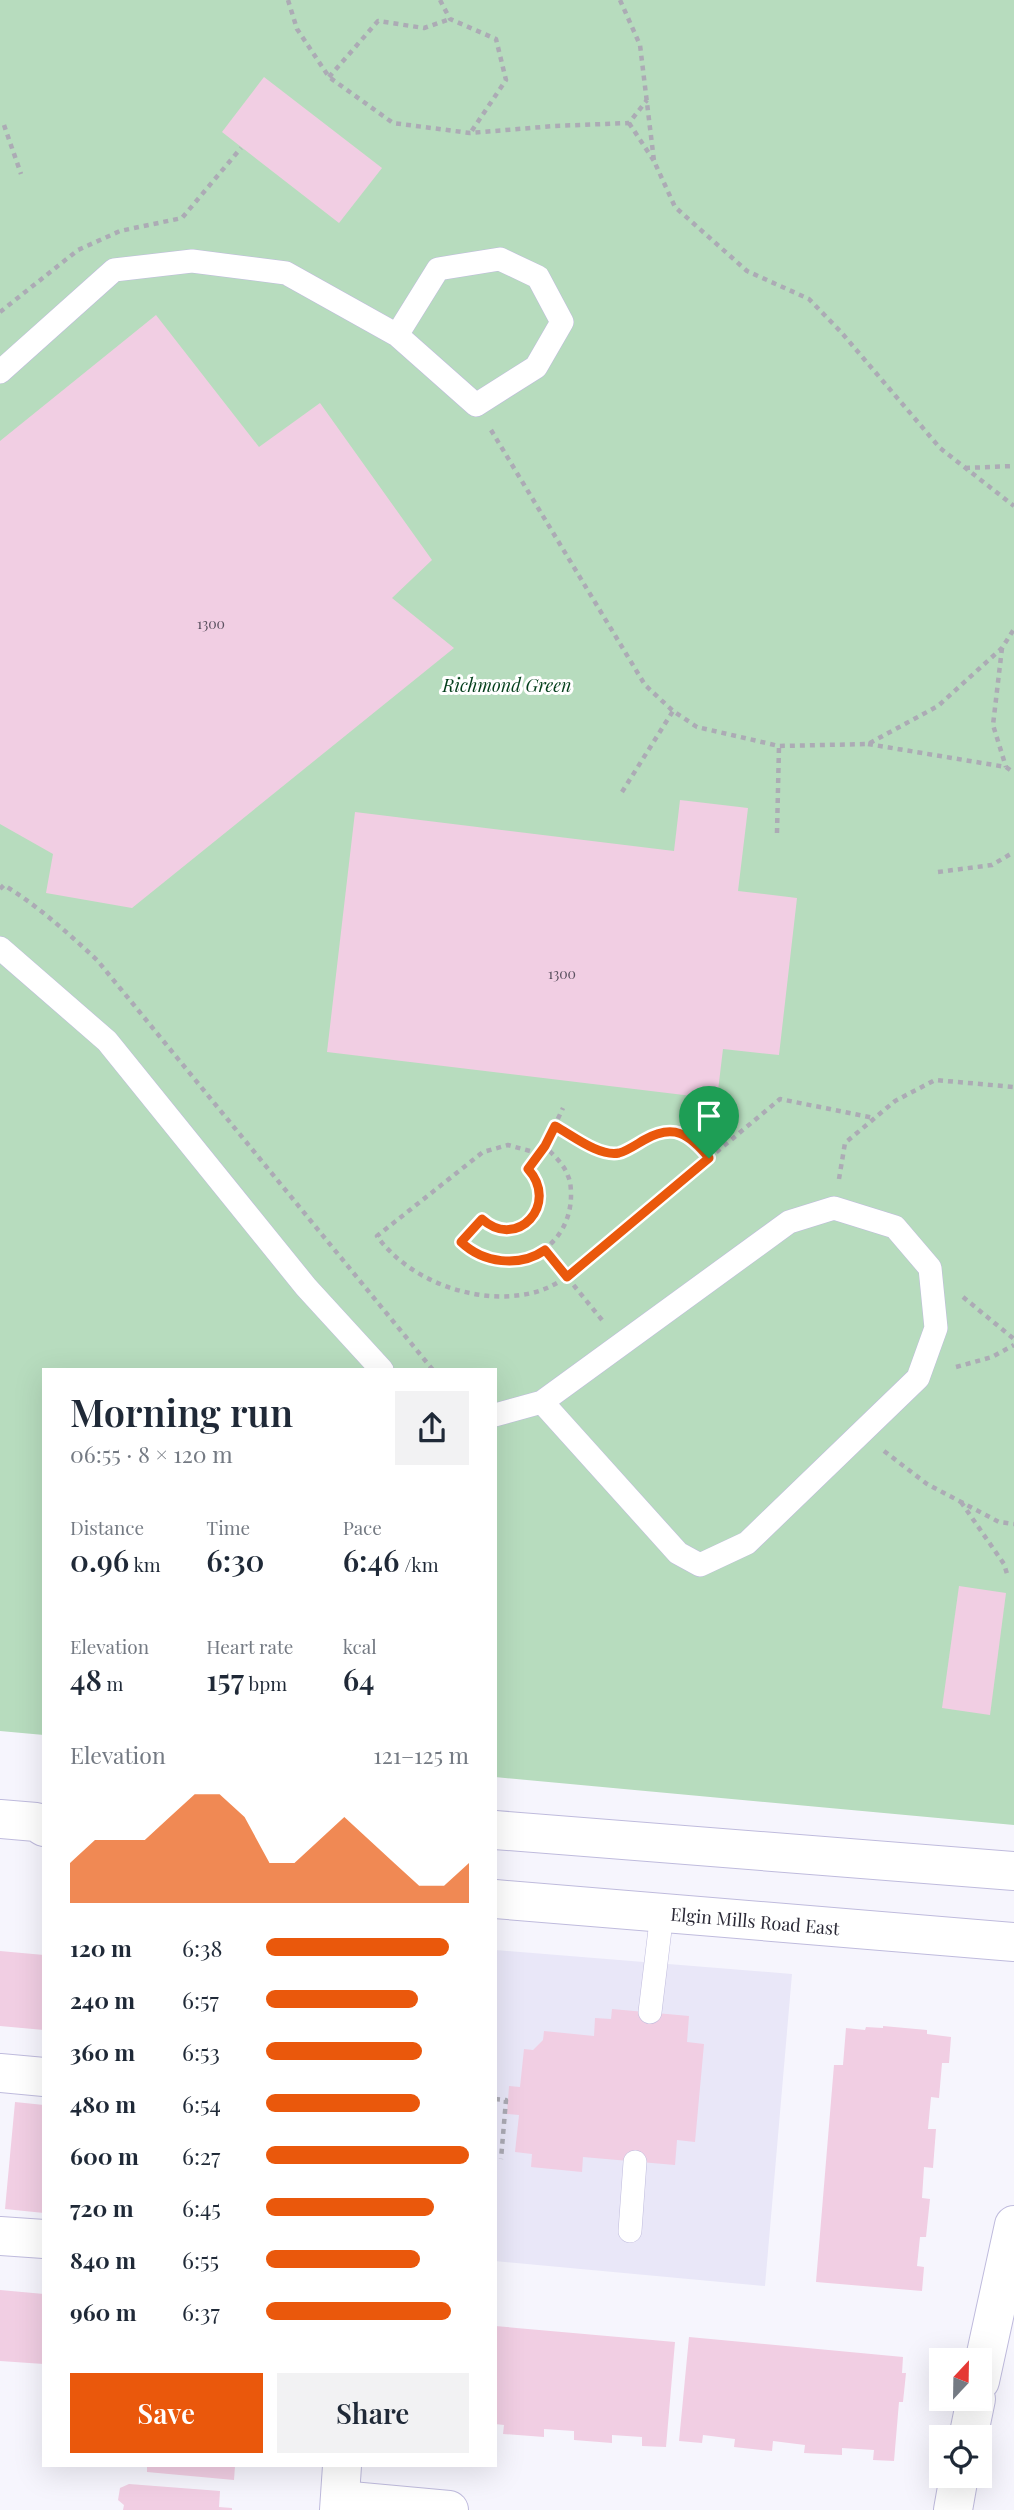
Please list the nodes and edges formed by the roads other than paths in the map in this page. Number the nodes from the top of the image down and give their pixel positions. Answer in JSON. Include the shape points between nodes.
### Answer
{"nodes":[{"id":1,"x":397,"y":335,"type":"junction"},
{"id":2,"x":0,"y":372,"type":"edge"},
{"id":3,"x":0,"y":948,"type":"edge"},
{"id":4,"x":380,"y":1368,"type":"edge"},
{"id":5,"x":542,"y":1402,"type":"junction"},
{"id":6,"x":497,"y":1414,"type":"edge"},
{"id":7,"x":497,"y":1830,"type":"edge"},
{"id":8,"x":1014,"y":1871,"type":"edge"},
{"id":9,"x":497,"y":1899,"type":"edge"},
{"id":10,"x":662,"y":1913,"type":"junction"},
{"id":11,"x":1014,"y":1942,"type":"edge"},
{"id":12,"x":650,"y":2012,"type":"dead end"},
{"id":13,"x":0,"y":2073,"type":"edge"},
{"id":14,"x":42,"y":2077,"type":"edge"},
{"id":15,"x":635,"y":2162,"type":"dead end"},
{"id":16,"x":1014,"y":2225,"type":"edge"},
{"id":17,"x":630,"y":2231,"type":"dead end"},
{"id":18,"x":0,"y":2236,"type":"edge"},
{"id":19,"x":42,"y":2239,"type":"edge"},
{"id":20,"x":987,"y":2348,"type":"edge"},
{"id":21,"x":957,"y":2488,"type":"edge"},
{"id":22,"x":340,"y":2492,"type":"edge"},
{"id":23,"x":449,"y":2510,"type":"edge"},
{"id":24,"x":953,"y":2510,"type":"edge"}],
"edges":[{"from":1,"to":1,"type":"lane","via":[[438,269],[500,259],[538,277],[562,322],[536,367],[476,405]]},
{"from":1,"to":2,"type":"lane","via":[[286,273],[192,261],[114,270]]},
{"from":3,"to":4,"type":"lane","via":[[107,1041],[306,1287]]},
{"from":5,"to":5,"type":"lane","via":[[789,1222],[834,1208],[895,1227],[930,1268],[936,1328],[918,1378],[747,1543],[700,1565],[678,1553]]},
{"from":5,"to":6,"type":"lane"},
{"from":7,"to":8,"type":"main road"},
{"from":9,"to":10,"type":"main road","name":"Elgin Mills Road East"},
{"from":10,"to":11,"type":"main road","name":"Elgin Mills Road East"},
{"from":10,"to":12,"type":"lane"},
{"from":13,"to":14,"type":"main road"},
{"from":15,"to":17,"type":"lane"},
{"from":16,"to":20,"type":"main road"},
{"from":18,"to":19,"type":"main road"},
{"from":21,"to":24,"type":"main road"},
{"from":22,"to":23,"type":"main road"}]}
